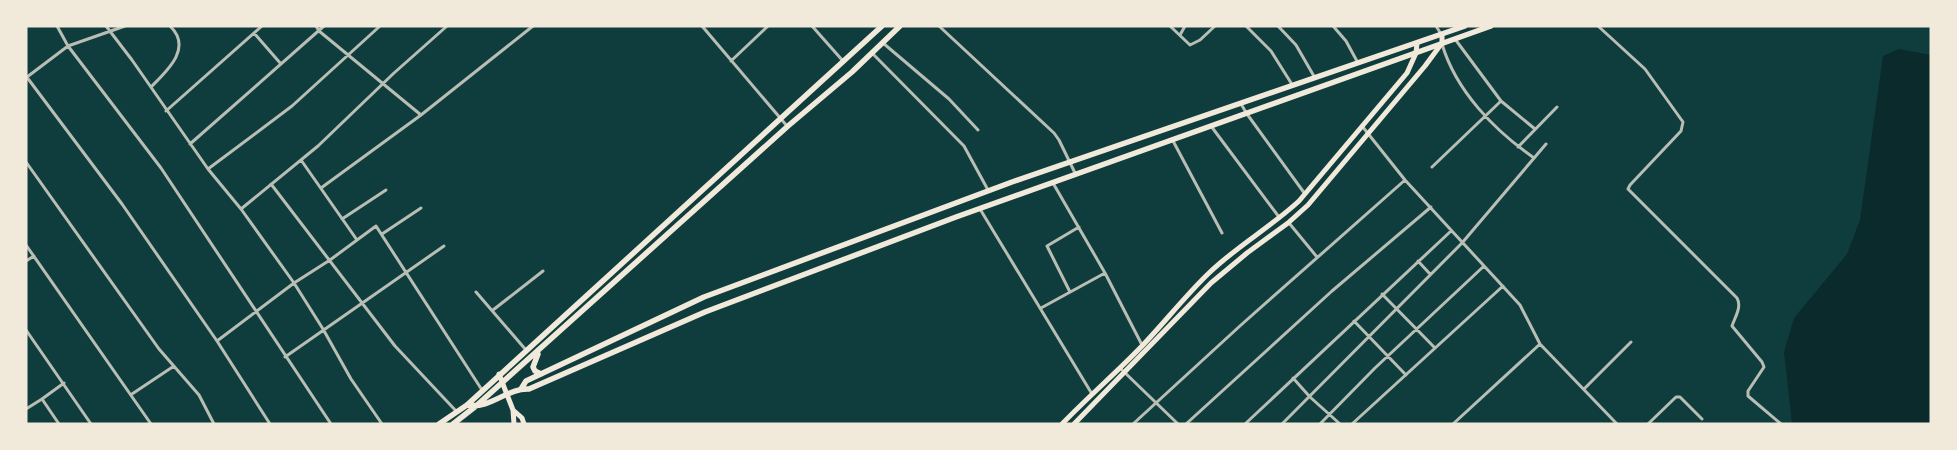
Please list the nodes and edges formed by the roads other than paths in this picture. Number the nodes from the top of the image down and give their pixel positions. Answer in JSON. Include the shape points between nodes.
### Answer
{"nodes":[{"id":1,"x":106,"y":26,"type":"edge"},
{"id":2,"x":125,"y":26,"type":"edge"},
{"id":3,"x":170,"y":26,"type":"edge"},
{"id":4,"x":262,"y":26,"type":"edge"},
{"id":5,"x":316,"y":26,"type":"edge"},
{"id":6,"x":324,"y":26,"type":"edge"},
{"id":7,"x":380,"y":26,"type":"edge"},
{"id":8,"x":447,"y":26,"type":"edge"},
{"id":9,"x":533,"y":26,"type":"edge"},
{"id":10,"x":702,"y":26,"type":"edge"},
{"id":11,"x":760,"y":26,"type":"edge"},
{"id":12,"x":768,"y":26,"type":"edge"},
{"id":13,"x":812,"y":26,"type":"edge"},
{"id":14,"x":882,"y":26,"type":"edge"},
{"id":15,"x":900,"y":26,"type":"edge"},
{"id":16,"x":939,"y":26,"type":"edge"},
{"id":17,"x":1170,"y":26,"type":"edge"},
{"id":18,"x":1185,"y":26,"type":"edge"},
{"id":19,"x":1215,"y":26,"type":"edge"},
{"id":20,"x":1246,"y":26,"type":"edge"},
{"id":21,"x":1278,"y":26,"type":"edge"},
{"id":22,"x":1333,"y":26,"type":"edge"},
{"id":23,"x":1436,"y":26,"type":"edge"},
{"id":24,"x":1465,"y":26,"type":"edge"},
{"id":25,"x":1491,"y":26,"type":"edge"},
{"id":26,"x":1598,"y":26,"type":"edge"},
{"id":27,"x":59,"y":27,"type":"edge"},
{"id":28,"x":764,"y":30,"type":"junction"},
{"id":29,"x":319,"y":31,"type":"junction"},
{"id":30,"x":110,"y":32,"type":"junction"},
{"id":31,"x":254,"y":33,"type":"junction"},
{"id":32,"x":1180,"y":34,"type":"junction"},
{"id":33,"x":1442,"y":34,"type":"junction"},
{"id":34,"x":1455,"y":39,"type":"junction"},
{"id":35,"x":883,"y":43,"type":"junction"},
{"id":36,"x":1417,"y":43,"type":"junction"},
{"id":37,"x":1442,"y":43,"type":"junction"},
{"id":38,"x":68,"y":46,"type":"junction"},
{"id":39,"x":872,"y":53,"type":"junction"},
{"id":40,"x":1416,"y":53,"type":"junction"},
{"id":41,"x":348,"y":55,"type":"junction"},
{"id":42,"x":731,"y":60,"type":"junction"},
{"id":43,"x":843,"y":61,"type":"junction"},
{"id":44,"x":1358,"y":63,"type":"junction"},
{"id":45,"x":281,"y":64,"type":"junction"},
{"id":46,"x":27,"y":77,"type":"edge"},
{"id":47,"x":1314,"y":78,"type":"junction"},
{"id":48,"x":383,"y":84,"type":"junction"},
{"id":49,"x":1292,"y":86,"type":"junction"},
{"id":50,"x":151,"y":87,"type":"junction"},
{"id":51,"x":1502,"y":101,"type":"junction"},
{"id":52,"x":1241,"y":103,"type":"junction"},
{"id":53,"x":1557,"y":107,"type":"dead end"},
{"id":54,"x":166,"y":111,"type":"junction"},
{"id":55,"x":1247,"y":114,"type":"junction"},
{"id":56,"x":421,"y":115,"type":"junction"},
{"id":57,"x":1485,"y":116,"type":"junction"},
{"id":58,"x":780,"y":117,"type":"junction"},
{"id":59,"x":1211,"y":125,"type":"junction"},
{"id":60,"x":788,"y":126,"type":"junction"},
{"id":61,"x":1362,"y":126,"type":"junction"},
{"id":62,"x":1535,"y":129,"type":"junction"},
{"id":63,"x":978,"y":130,"type":"dead end"},
{"id":64,"x":1369,"y":134,"type":"junction"},
{"id":65,"x":1172,"y":139,"type":"junction"},
{"id":66,"x":190,"y":144,"type":"junction"},
{"id":67,"x":1546,"y":144,"type":"dead end"},
{"id":68,"x":1518,"y":147,"type":"junction"},
{"id":69,"x":1534,"y":158,"type":"junction"},
{"id":70,"x":301,"y":160,"type":"junction"},
{"id":71,"x":26,"y":162,"type":"edge"},
{"id":72,"x":1070,"y":162,"type":"junction"},
{"id":73,"x":1432,"y":167,"type":"dead end"},
{"id":74,"x":208,"y":169,"type":"junction"},
{"id":75,"x":1076,"y":175,"type":"junction"},
{"id":76,"x":1405,"y":180,"type":"junction"},
{"id":77,"x":1053,"y":183,"type":"junction"},
{"id":78,"x":272,"y":184,"type":"junction"},
{"id":79,"x":321,"y":188,"type":"junction"},
{"id":80,"x":386,"y":190,"type":"dead end"},
{"id":81,"x":988,"y":191,"type":"junction"},
{"id":82,"x":1305,"y":194,"type":"junction"},
{"id":83,"x":1430,"y":207,"type":"junction"},
{"id":84,"x":240,"y":208,"type":"junction"},
{"id":85,"x":421,"y":208,"type":"dead end"},
{"id":86,"x":980,"y":209,"type":"junction"},
{"id":87,"x":1280,"y":218,"type":"junction"},
{"id":88,"x":342,"y":219,"type":"junction"},
{"id":89,"x":1288,"y":222,"type":"junction"},
{"id":90,"x":1079,"y":227,"type":"junction"},
{"id":91,"x":1451,"y":231,"type":"junction"},
{"id":92,"x":1222,"y":233,"type":"dead end"},
{"id":93,"x":382,"y":234,"type":"junction"},
{"id":94,"x":357,"y":240,"type":"junction"},
{"id":95,"x":1462,"y":243,"type":"junction"},
{"id":96,"x":26,"y":245,"type":"edge"},
{"id":97,"x":444,"y":246,"type":"dead end"},
{"id":98,"x":34,"y":256,"type":"junction"},
{"id":99,"x":1318,"y":257,"type":"junction"},
{"id":100,"x":330,"y":260,"type":"junction"},
{"id":101,"x":26,"y":261,"type":"edge"},
{"id":102,"x":1418,"y":261,"type":"junction"},
{"id":103,"x":1484,"y":266,"type":"junction"},
{"id":104,"x":407,"y":271,"type":"junction"},
{"id":105,"x":543,"y":271,"type":"dead end"},
{"id":106,"x":1105,"y":273,"type":"junction"},
{"id":107,"x":1430,"y":274,"type":"junction"},
{"id":108,"x":294,"y":282,"type":"junction"},
{"id":109,"x":1503,"y":286,"type":"junction"},
{"id":110,"x":476,"y":292,"type":"dead end"},
{"id":111,"x":1070,"y":292,"type":"junction"},
{"id":112,"x":1382,"y":294,"type":"junction"},
{"id":113,"x":363,"y":303,"type":"junction"},
{"id":114,"x":1041,"y":308,"type":"junction"},
{"id":115,"x":1396,"y":309,"type":"junction"},
{"id":116,"x":493,"y":310,"type":"junction"},
{"id":117,"x":256,"y":313,"type":"junction"},
{"id":118,"x":1354,"y":321,"type":"junction"},
{"id":119,"x":323,"y":329,"type":"junction"},
{"id":120,"x":26,"y":330,"type":"edge"},
{"id":121,"x":1417,"y":330,"type":"junction"},
{"id":122,"x":1369,"y":336,"type":"junction"},
{"id":123,"x":217,"y":341,"type":"junction"},
{"id":124,"x":1631,"y":342,"type":"dead end"},
{"id":125,"x":1540,"y":344,"type":"junction"},
{"id":126,"x":1142,"y":346,"type":"junction"},
{"id":127,"x":1435,"y":348,"type":"junction"},
{"id":128,"x":526,"y":350,"type":"junction"},
{"id":129,"x":540,"y":350,"type":"junction"},
{"id":130,"x":1388,"y":356,"type":"junction"},
{"id":131,"x":286,"y":357,"type":"junction"},
{"id":132,"x":174,"y":366,"type":"junction"},
{"id":133,"x":1122,"y":370,"type":"junction"},
{"id":134,"x":499,"y":374,"type":"junction"},
{"id":135,"x":541,"y":374,"type":"junction"},
{"id":136,"x":1406,"y":375,"type":"junction"},
{"id":137,"x":1293,"y":378,"type":"junction"},
{"id":138,"x":64,"y":383,"type":"junction"},
{"id":139,"x":503,"y":383,"type":"junction"},
{"id":140,"x":521,"y":389,"type":"junction"},
{"id":141,"x":1584,"y":389,"type":"junction"},
{"id":142,"x":482,"y":390,"type":"junction"},
{"id":143,"x":132,"y":394,"type":"junction"},
{"id":144,"x":1092,"y":394,"type":"junction"},
{"id":145,"x":508,"y":395,"type":"junction"},
{"id":146,"x":1310,"y":397,"type":"junction"},
{"id":147,"x":42,"y":399,"type":"junction"},
{"id":148,"x":1156,"y":402,"type":"junction"},
{"id":149,"x":467,"y":404,"type":"junction"},
{"id":150,"x":476,"y":406,"type":"junction"},
{"id":151,"x":26,"y":409,"type":"edge"},
{"id":152,"x":513,"y":410,"type":"junction"},
{"id":153,"x":457,"y":412,"type":"junction"},
{"id":154,"x":1330,"y":413,"type":"junction"},
{"id":155,"x":1702,"y":419,"type":"dead end"},
{"id":156,"x":59,"y":424,"type":"edge"},
{"id":157,"x":91,"y":424,"type":"edge"},
{"id":158,"x":151,"y":424,"type":"edge"},
{"id":159,"x":214,"y":424,"type":"edge"},
{"id":160,"x":270,"y":424,"type":"edge"},
{"id":161,"x":331,"y":424,"type":"edge"},
{"id":162,"x":382,"y":424,"type":"edge"},
{"id":163,"x":439,"y":424,"type":"edge"},
{"id":164,"x":453,"y":424,"type":"edge"},
{"id":165,"x":514,"y":424,"type":"edge"},
{"id":166,"x":524,"y":424,"type":"edge"},
{"id":167,"x":1062,"y":424,"type":"edge"},
{"id":168,"x":1074,"y":424,"type":"edge"},
{"id":169,"x":1133,"y":424,"type":"edge"},
{"id":170,"x":1178,"y":424,"type":"edge"},
{"id":171,"x":1186,"y":424,"type":"edge"},
{"id":172,"x":1245,"y":424,"type":"edge"},
{"id":173,"x":1282,"y":424,"type":"edge"},
{"id":174,"x":1320,"y":424,"type":"edge"},
{"id":175,"x":1340,"y":424,"type":"edge"},
{"id":176,"x":1352,"y":424,"type":"edge"},
{"id":177,"x":1453,"y":424,"type":"edge"},
{"id":178,"x":1617,"y":424,"type":"edge"},
{"id":179,"x":1648,"y":424,"type":"edge"},
{"id":180,"x":1781,"y":424,"type":"edge"}],
"edges":[{"from":1,"to":30,"type":"street"},
{"from":2,"to":30,"type":"street"},
{"from":3,"to":50,"type":"street","via":[[178,38],[177,57]]},
{"from":4,"to":31,"type":"street"},
{"from":5,"to":29,"type":"street"},
{"from":6,"to":29,"type":"street"},
{"from":7,"to":41,"type":"street"},
{"from":8,"to":48,"type":"street"},
{"from":9,"to":56,"type":"street"},
{"from":10,"to":42,"type":"street"},
{"from":11,"to":28,"type":"street"},
{"from":12,"to":28,"type":"street"},
{"from":13,"to":43,"type":"street"},
{"from":14,"to":43,"type":"main road"},
{"from":15,"to":35,"type":"main road"},
{"from":16,"to":72,"type":"street","via":[[1054,133]]},
{"from":17,"to":32,"type":"street"},
{"from":18,"to":32,"type":"street"},
{"from":19,"to":32,"type":"street","via":[[1200,40],[1190,44]]},
{"from":20,"to":49,"type":"street","via":[[1271,51]]},
{"from":21,"to":47,"type":"street","via":[[1296,45]]},
{"from":22,"to":44,"type":"street"},
{"from":23,"to":33,"type":"street"},
{"from":24,"to":33,"type":"main road"},
{"from":25,"to":34,"type":"main road"},
{"from":26,"to":180,"type":"street","via":[[1645,69],[1683,122],[1681,131],[1628,189],[1739,302],[1732,326],[1764,367],[1748,396]]},
{"from":27,"to":38,"type":"street"},
{"from":28,"to":42,"type":"street"},
{"from":29,"to":41,"type":"street"},
{"from":29,"to":45,"type":"street"},
{"from":30,"to":38,"type":"street"},
{"from":30,"to":50,"type":"street"},
{"from":31,"to":45,"type":"street"},
{"from":31,"to":54,"type":"street"},
{"from":33,"to":36,"type":"main road"},
{"from":33,"to":37,"type":"main road"},
{"from":34,"to":37,"type":"main road"},
{"from":34,"to":51,"type":"street"},
{"from":35,"to":39,"type":"main road"},
{"from":35,"to":63,"type":"street","via":[[954,103]]},
{"from":36,"to":40,"type":"main road"},
{"from":36,"to":44,"type":"main road"},
{"from":37,"to":40,"type":"main road"},
{"from":37,"to":57,"type":"street","via":[[1449,65]]},
{"from":37,"to":64,"type":"main road"},
{"from":38,"to":46,"type":"street"},
{"from":38,"to":117,"type":"street","via":[[161,168]]},
{"from":39,"to":60,"type":"main road"},
{"from":39,"to":81,"type":"street","via":[[964,146]]},
{"from":40,"to":55,"type":"main road"},
{"from":40,"to":61,"type":"main road","via":[[1407,73]]},
{"from":41,"to":48,"type":"street"},
{"from":41,"to":74,"type":"street","via":[[292,106]]},
{"from":42,"to":58,"type":"street"},
{"from":43,"to":58,"type":"main road"},
{"from":44,"to":47,"type":"main road"},
{"from":45,"to":66,"type":"street"},
{"from":46,"to":123,"type":"street","via":[[122,204]]},
{"from":47,"to":49,"type":"main road"},
{"from":48,"to":56,"type":"street"},
{"from":48,"to":70,"type":"street"},
{"from":49,"to":52,"type":"main road"},
{"from":50,"to":54,"type":"street"},
{"from":51,"to":57,"type":"street"},
{"from":51,"to":62,"type":"street"},
{"from":52,"to":55,"type":"street"},
{"from":52,"to":72,"type":"main road"},
{"from":53,"to":62,"type":"street"},
{"from":54,"to":66,"type":"street"},
{"from":55,"to":59,"type":"main road"},
{"from":55,"to":82,"type":"street"},
{"from":56,"to":79,"type":"street"},
{"from":57,"to":68,"type":"street"},
{"from":57,"to":73,"type":"street"},
{"from":58,"to":60,"type":"street"},
{"from":58,"to":128,"type":"main road"},
{"from":59,"to":65,"type":"main road"},
{"from":59,"to":87,"type":"street"},
{"from":60,"to":129,"type":"main road"},
{"from":61,"to":64,"type":"street"},
{"from":61,"to":82,"type":"main road"},
{"from":62,"to":68,"type":"street"},
{"from":64,"to":76,"type":"street"},
{"from":64,"to":89,"type":"main road","via":[[1308,205]]},
{"from":65,"to":75,"type":"main road"},
{"from":65,"to":92,"type":"street"},
{"from":66,"to":74,"type":"street"},
{"from":67,"to":69,"type":"street"},
{"from":68,"to":69,"type":"street"},
{"from":69,"to":95,"type":"street"},
{"from":70,"to":78,"type":"street"},
{"from":70,"to":79,"type":"street"},
{"from":71,"to":132,"type":"street"},
{"from":72,"to":75,"type":"street"},
{"from":72,"to":81,"type":"main road"},
{"from":74,"to":84,"type":"street"},
{"from":75,"to":77,"type":"main road"},
{"from":76,"to":83,"type":"street"},
{"from":76,"to":99,"type":"street"},
{"from":77,"to":86,"type":"main road"},
{"from":77,"to":90,"type":"street"},
{"from":78,"to":84,"type":"street"},
{"from":78,"to":100,"type":"street"},
{"from":79,"to":88,"type":"street"},
{"from":80,"to":88,"type":"street"},
{"from":81,"to":135,"type":"main road","via":[[704,297]]},
{"from":82,"to":87,"type":"main road"},
{"from":83,"to":91,"type":"street"},
{"from":83,"to":171,"type":"street"},
{"from":84,"to":108,"type":"street"},
{"from":85,"to":93,"type":"street"},
{"from":86,"to":114,"type":"street"},
{"from":86,"to":140,"type":"main road","via":[[705,312],[529,389]]},
{"from":87,"to":126,"type":"main road","via":[[1210,273]]},
{"from":88,"to":94,"type":"street"},
{"from":89,"to":99,"type":"street"},
{"from":89,"to":133,"type":"main road","via":[[1211,284]]},
{"from":90,"to":106,"type":"street"},
{"from":90,"to":111,"type":"street","via":[[1047,246]]},
{"from":91,"to":95,"type":"street"},
{"from":91,"to":102,"type":"street"},
{"from":93,"to":94,"type":"street","via":[[376,226]]},
{"from":93,"to":104,"type":"street"},
{"from":94,"to":100,"type":"street"},
{"from":95,"to":103,"type":"street"},
{"from":95,"to":107,"type":"street"},
{"from":96,"to":98,"type":"street"},
{"from":97,"to":104,"type":"street"},
{"from":98,"to":101,"type":"street"},
{"from":98,"to":143,"type":"street"},
{"from":99,"to":148,"type":"street"},
{"from":100,"to":108,"type":"street"},
{"from":100,"to":113,"type":"street"},
{"from":102,"to":107,"type":"street"},
{"from":102,"to":112,"type":"street"},
{"from":103,"to":109,"type":"street"},
{"from":103,"to":121,"type":"street"},
{"from":104,"to":113,"type":"street"},
{"from":104,"to":142,"type":"street"},
{"from":105,"to":116,"type":"street"},
{"from":106,"to":111,"type":"street"},
{"from":106,"to":126,"type":"street"},
{"from":107,"to":115,"type":"street"},
{"from":108,"to":117,"type":"street"},
{"from":108,"to":119,"type":"street"},
{"from":109,"to":125,"type":"street","via":[[1520,305]]},
{"from":109,"to":127,"type":"street"},
{"from":110,"to":116,"type":"street"},
{"from":111,"to":114,"type":"street"},
{"from":112,"to":115,"type":"street"},
{"from":112,"to":118,"type":"street"},
{"from":113,"to":119,"type":"street"},
{"from":113,"to":153,"type":"street","via":[[405,358]]},
{"from":114,"to":144,"type":"street"},
{"from":115,"to":121,"type":"street"},
{"from":115,"to":122,"type":"street"},
{"from":116,"to":128,"type":"street"},
{"from":117,"to":123,"type":"street"},
{"from":117,"to":131,"type":"street"},
{"from":118,"to":122,"type":"street"},
{"from":118,"to":137,"type":"street"},
{"from":119,"to":131,"type":"street"},
{"from":119,"to":162,"type":"street","via":[[350,379]]},
{"from":120,"to":138,"type":"street"},
{"from":121,"to":127,"type":"street"},
{"from":121,"to":130,"type":"street"},
{"from":122,"to":130,"type":"street"},
{"from":122,"to":146,"type":"street"},
{"from":123,"to":160,"type":"street"},
{"from":124,"to":141,"type":"street"},
{"from":125,"to":141,"type":"street"},
{"from":125,"to":177,"type":"street"},
{"from":126,"to":133,"type":"main road"},
{"from":127,"to":136,"type":"street"},
{"from":128,"to":134,"type":"main road"},
{"from":129,"to":135,"type":"main road","via":[[533,367]]},
{"from":129,"to":139,"type":"main road"},
{"from":130,"to":136,"type":"street"},
{"from":130,"to":154,"type":"street"},
{"from":131,"to":161,"type":"street"},
{"from":132,"to":143,"type":"street"},
{"from":132,"to":159,"type":"street","via":[[199,395]]},
{"from":133,"to":144,"type":"main road"},
{"from":133,"to":148,"type":"street"},
{"from":133,"to":168,"type":"main road"},
{"from":134,"to":139,"type":"main road"},
{"from":134,"to":142,"type":"main road"},
{"from":135,"to":140,"type":"main road","via":[[526,381]]},
{"from":136,"to":176,"type":"street"},
{"from":137,"to":146,"type":"street"},
{"from":137,"to":172,"type":"street"},
{"from":138,"to":147,"type":"street"},
{"from":138,"to":157,"type":"street"},
{"from":139,"to":145,"type":"main road"},
{"from":139,"to":150,"type":"main road"},
{"from":140,"to":145,"type":"main road"},
{"from":141,"to":178,"type":"street"},
{"from":142,"to":149,"type":"main road"},
{"from":143,"to":158,"type":"street"},
{"from":144,"to":167,"type":"main road"},
{"from":145,"to":150,"type":"main road"},
{"from":145,"to":152,"type":"main road"},
{"from":146,"to":154,"type":"street"},
{"from":146,"to":173,"type":"street"},
{"from":147,"to":151,"type":"street"},
{"from":147,"to":156,"type":"street"},
{"from":148,"to":169,"type":"street"},
{"from":148,"to":170,"type":"street"},
{"from":149,"to":150,"type":"main road"},
{"from":149,"to":153,"type":"main road"},
{"from":150,"to":164,"type":"main road"},
{"from":152,"to":165,"type":"main road"},
{"from":152,"to":166,"type":"main road"},
{"from":153,"to":163,"type":"main road"},
{"from":154,"to":174,"type":"street"},
{"from":154,"to":175,"type":"street"},
{"from":155,"to":179,"type":"street","via":[[1680,397],[1676,397]]}]}
